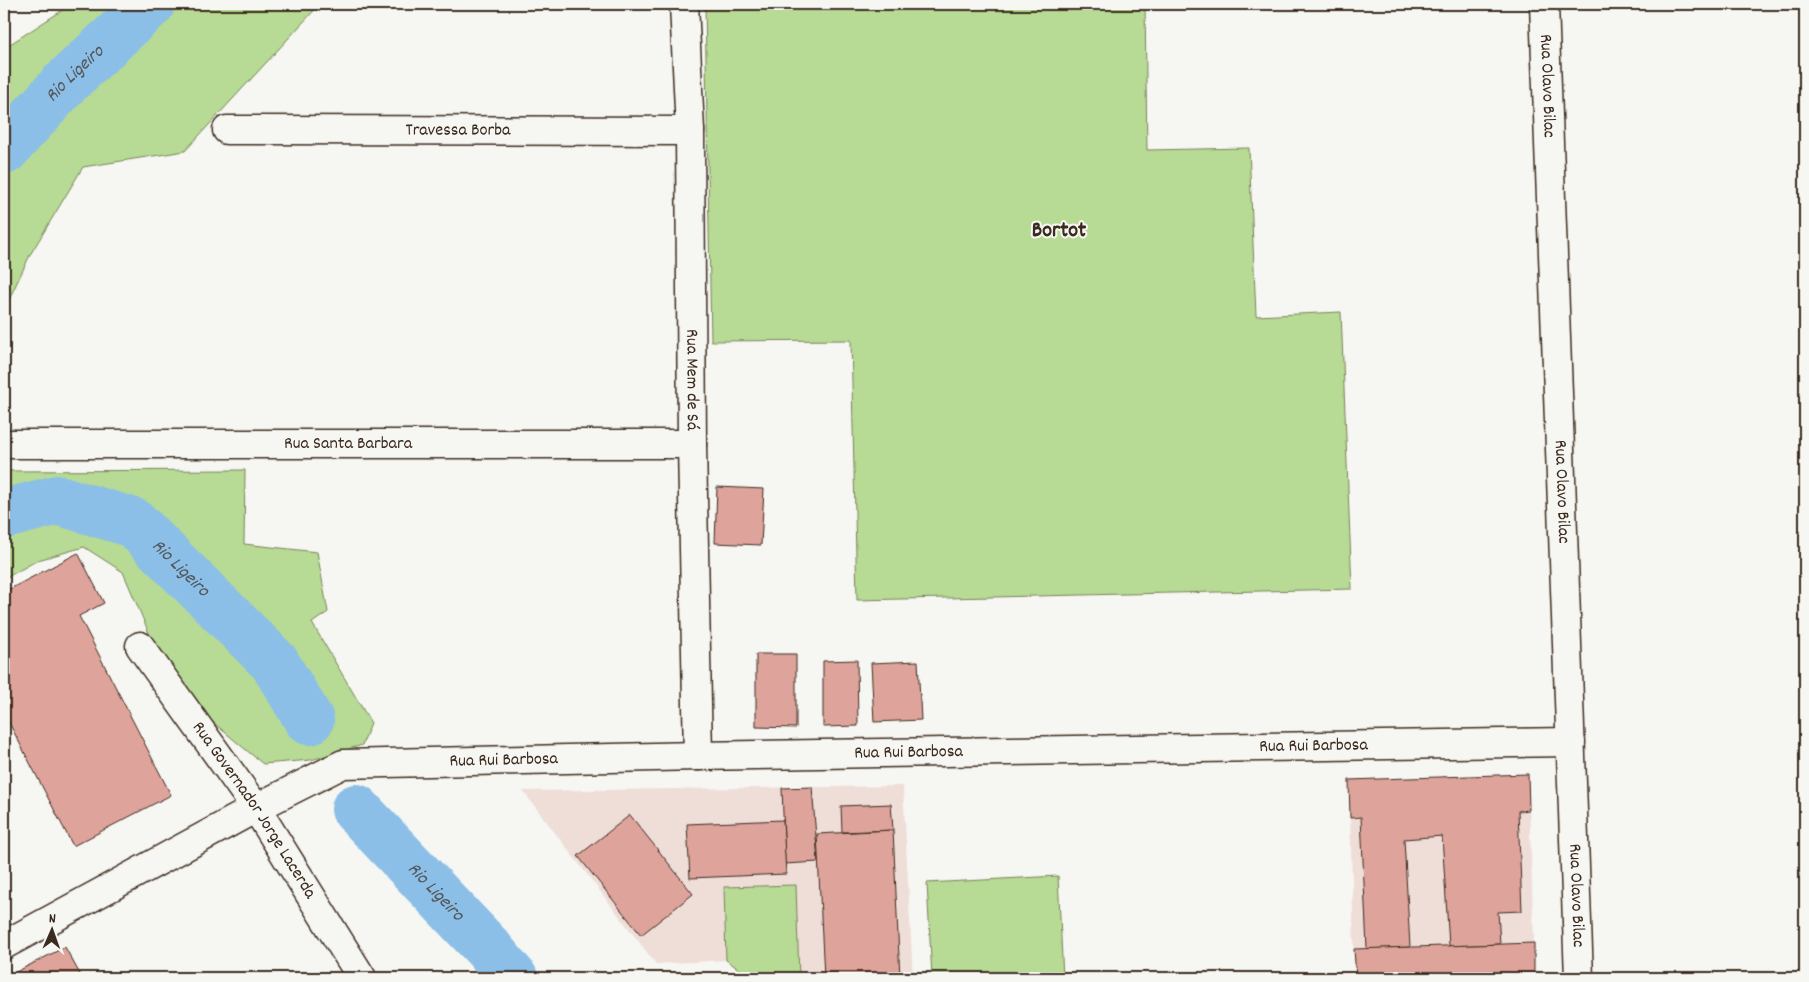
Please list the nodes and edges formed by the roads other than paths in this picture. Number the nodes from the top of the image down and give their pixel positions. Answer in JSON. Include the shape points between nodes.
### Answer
{"nodes":[{"id":1,"x":684,"y":4,"type":"edge"},
{"id":2,"x":1544,"y":4,"type":"edge"},
{"id":3,"x":227,"y":130,"type":"dead end"},
{"id":4,"x":690,"y":131,"type":"junction"},
{"id":5,"x":4,"y":444,"type":"edge"},
{"id":6,"x":692,"y":444,"type":"junction"},
{"id":7,"x":140,"y":646,"type":"dead end"},
{"id":8,"x":1571,"y":742,"type":"junction"},
{"id":9,"x":698,"y":756,"type":"junction"},
{"id":10,"x":256,"y":808,"type":"junction"},
{"id":11,"x":4,"y":945,"type":"edge"},
{"id":12,"x":362,"y":978,"type":"edge"},
{"id":13,"x":1579,"y":978,"type":"edge"}],
"edges":[{"from":1,"to":4,"type":"street","name":"Rua Mem de Sá"},
{"from":2,"to":8,"type":"street","name":"Rua Olavo Bilac"},
{"from":3,"to":4,"type":"street","name":"Travessa Borba"},
{"from":4,"to":6,"type":"street","name":"Rua Mem de Sá"},
{"from":5,"to":6,"type":"street","name":"Rua Santa Barbara"},
{"from":6,"to":9,"type":"street","name":"Rua Mem de Sá"},
{"from":7,"to":10,"type":"street","name":"Rua Governador Jorge Lacerda"},
{"from":8,"to":9,"type":"street","name":"Rua Rui Barbosa"},
{"from":8,"to":13,"type":"street","name":"Rua Olavo Bilac"},
{"from":9,"to":10,"type":"street","name":"Rua Rui Barbosa","via":[[343,764]]},
{"from":10,"to":11,"type":"street","name":"Rua Rui Barbosa"},
{"from":10,"to":12,"type":"street","name":"Rua Governador Jorge Lacerda"}]}
